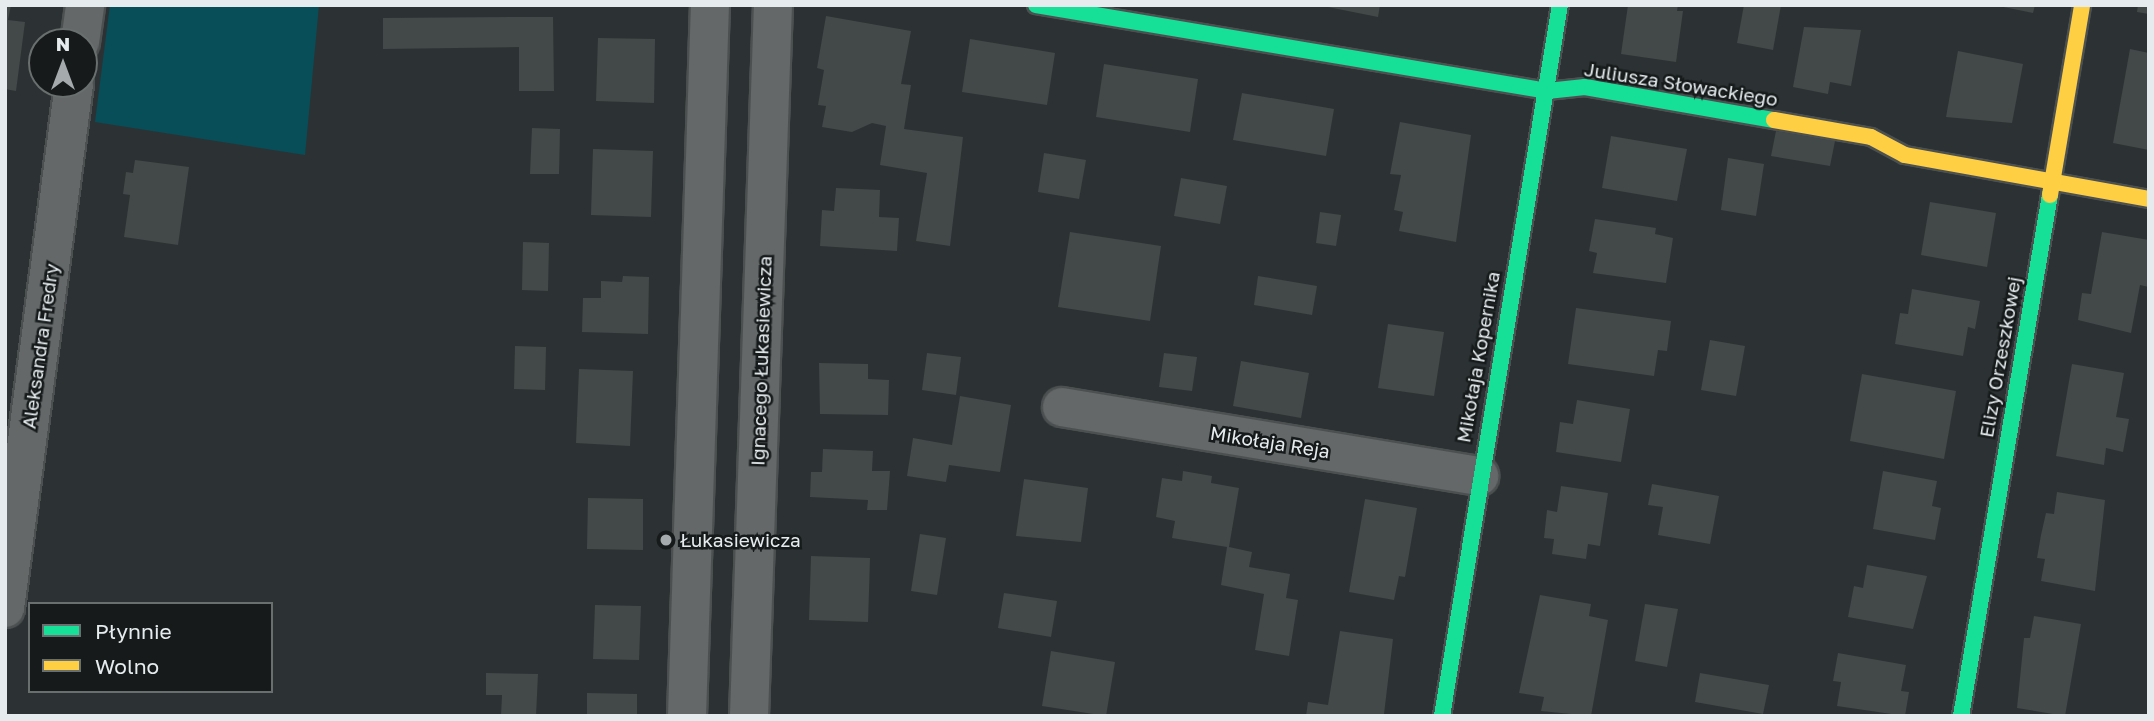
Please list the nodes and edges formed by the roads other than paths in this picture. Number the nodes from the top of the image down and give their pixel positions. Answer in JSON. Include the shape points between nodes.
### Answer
{"nodes":[{"id":1,"x":85,"y":5,"type":"edge"},
{"id":2,"x":710,"y":5,"type":"edge"},
{"id":3,"x":773,"y":5,"type":"edge"},
{"id":4,"x":1035,"y":5,"type":"edge"},
{"id":5,"x":1560,"y":5,"type":"edge"},
{"id":6,"x":2082,"y":5,"type":"edge"},
{"id":7,"x":82,"y":28,"type":"edge"},
{"id":8,"x":1547,"y":91,"type":"junction"},
{"id":9,"x":72,"y":98,"type":"edge"},
{"id":10,"x":2051,"y":182,"type":"junction"},
{"id":11,"x":2149,"y":199,"type":"edge"},
{"id":12,"x":1062,"y":407,"type":"dead end"},
{"id":13,"x":1479,"y":476,"type":"junction"},
{"id":14,"x":5,"y":608,"type":"edge"},
{"id":15,"x":687,"y":716,"type":"edge"},
{"id":16,"x":749,"y":716,"type":"edge"},
{"id":17,"x":1441,"y":716,"type":"edge"},
{"id":18,"x":1961,"y":716,"type":"edge"}],
"edges":[{"from":1,"to":7,"type":"street"},
{"from":2,"to":15,"type":"street"},
{"from":3,"to":16,"type":"street","name":"Ignacego Łukasiewicza"},
{"from":4,"to":8,"type":"street","name":"Juliusza Słowackiego"},
{"from":5,"to":8,"type":"street","name":"Mikołaja Kopernika"},
{"from":6,"to":10,"type":"street","name":"Elizy Orzeszkowej"},
{"from":8,"to":10,"type":"street","name":"Juliusza Słowackiego","via":[[1585,88],[1871,137],[1905,155]]},
{"from":8,"to":13,"type":"street","name":"Mikołaja Kopernika"},
{"from":9,"to":14,"type":"street","name":"Aleksandra Fredry"},
{"from":10,"to":11,"type":"street","name":"Juliusza Słowackiego"},
{"from":10,"to":18,"type":"street","name":"Elizy Orzeszkowej"},
{"from":12,"to":13,"type":"street","name":"Mikołaja Reja"},
{"from":13,"to":17,"type":"street","name":"Mikołaja Kopernika"}]}
